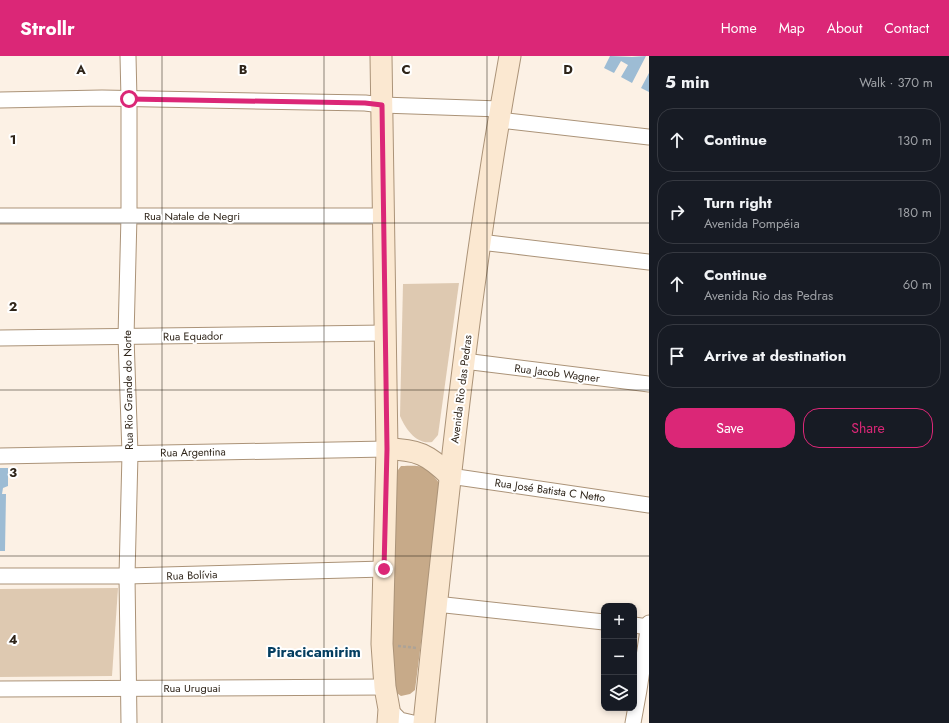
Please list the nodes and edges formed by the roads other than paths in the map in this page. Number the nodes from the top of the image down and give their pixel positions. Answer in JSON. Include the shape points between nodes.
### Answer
{"nodes":[{"id":1,"x":128,"y":56,"type":"edge"},
{"id":2,"x":381,"y":56,"type":"edge"},
{"id":3,"x":510,"y":56,"type":"edge"},
{"id":4,"x":129,"y":99,"type":"junction"},
{"id":5,"x":0,"y":100,"type":"edge"},
{"id":6,"x":382,"y":105,"type":"junction"},
{"id":7,"x":499,"y":114,"type":"junction"},
{"id":8,"x":649,"y":137,"type":"edge"},
{"id":9,"x":0,"y":216,"type":"edge"},
{"id":10,"x":129,"y":216,"type":"junction"},
{"id":11,"x":383,"y":216,"type":"junction"},
{"id":12,"x":480,"y":242,"type":"junction"},
{"id":13,"x":649,"y":262,"type":"edge"},
{"id":14,"x":385,"y":333,"type":"junction"},
{"id":15,"x":126,"y":337,"type":"junction"},
{"id":16,"x":0,"y":338,"type":"edge"},
{"id":17,"x":464,"y":361,"type":"junction"},
{"id":18,"x":649,"y":384,"type":"edge"},
{"id":19,"x":387,"y":449,"type":"junction"},
{"id":20,"x":130,"y":454,"type":"junction"},
{"id":21,"x":0,"y":456,"type":"edge"},
{"id":22,"x":450,"y":476,"type":"junction"},
{"id":23,"x":649,"y":504,"type":"edge"},
{"id":24,"x":384,"y":569,"type":"junction"},
{"id":25,"x":0,"y":576,"type":"edge"},
{"id":26,"x":127,"y":576,"type":"junction"},
{"id":27,"x":436,"y":604,"type":"junction"},
{"id":28,"x":601,"y":622,"type":"edge"},
{"id":29,"x":649,"y":623,"type":"edge"},
{"id":30,"x":637,"y":626,"type":"edge"},
{"id":31,"x":649,"y":627,"type":"edge"},
{"id":32,"x":385,"y":687,"type":"junction"},
{"id":33,"x":129,"y":688,"type":"junction"},
{"id":34,"x":0,"y":689,"type":"edge"},
{"id":35,"x":389,"y":716,"type":"edge"},
{"id":36,"x":129,"y":723,"type":"edge"},
{"id":37,"x":413,"y":723,"type":"edge"},
{"id":38,"x":424,"y":723,"type":"edge"},
{"id":39,"x":633,"y":723,"type":"edge"}],
"edges":[{"from":1,"to":4,"type":"street","name":"Rua Rio Grande do Norte"},
{"from":2,"to":6,"type":"main road"},
{"from":3,"to":7,"type":"main road","name":"Avenida Rio das Pedras"},
{"from":4,"to":5,"type":"street"},
{"from":4,"to":6,"type":"street"},
{"from":4,"to":10,"type":"street","name":"Rua Rio Grande do Norte"},
{"from":6,"to":7,"type":"street"},
{"from":6,"to":11,"type":"main road"},
{"from":7,"to":8,"type":"street"},
{"from":7,"to":12,"type":"main road","name":"Avenida Rio das Pedras"},
{"from":9,"to":10,"type":"street","name":"Rua Natale de Negri"},
{"from":10,"to":11,"type":"street","name":"Rua Natale de Negri"},
{"from":10,"to":15,"type":"street","name":"Rua Rio Grande do Norte"},
{"from":11,"to":14,"type":"main road"},
{"from":12,"to":13,"type":"street"},
{"from":12,"to":17,"type":"main road","name":"Avenida Rio das Pedras"},
{"from":14,"to":15,"type":"street","name":"Rua Equador"},
{"from":14,"to":19,"type":"main road"},
{"from":15,"to":16,"type":"street","name":"Rua Equador"},
{"from":15,"to":20,"type":"street","name":"Rua Rio Grande do Norte"},
{"from":17,"to":18,"type":"street","name":"Rua Jacob Wagner"},
{"from":17,"to":22,"type":"main road","name":"Avenida Rio das Pedras"},
{"from":19,"to":20,"type":"street","name":"Rua Argentina"},
{"from":19,"to":22,"type":"main road","via":[[405,449],[422,454],[437,463]]},
{"from":19,"to":24,"type":"main road"},
{"from":20,"to":21,"type":"street","name":"Rua Argentina"},
{"from":20,"to":26,"type":"street","name":"Rua Rio Grande do Norte"},
{"from":22,"to":23,"type":"street","name":"Rua José Batista C Netto"},
{"from":22,"to":27,"type":"main road","name":"Avenida Rio das Pedras"},
{"from":24,"to":26,"type":"street","name":"Rua Bolívia"},
{"from":24,"to":32,"type":"main road","via":[[382,644]]},
{"from":25,"to":26,"type":"street","name":"Rua Bolívia"},
{"from":26,"to":33,"type":"street","name":"Rua Rio Grande do Norte"},
{"from":27,"to":28,"type":"street"},
{"from":27,"to":38,"type":"main road","name":"Avenida Rio das Pedras"},
{"from":29,"to":31,"type":"street"},
{"from":30,"to":31,"type":"street"},
{"from":31,"to":39,"type":"street"},
{"from":32,"to":33,"type":"street","name":"Rua Uruguai"},
{"from":32,"to":35,"type":"main road"},
{"from":33,"to":34,"type":"street","name":"Rua Uruguai"},
{"from":33,"to":36,"type":"street","name":"Rua Rio Grande do Norte"},
{"from":35,"to":37,"type":"street"}]}
